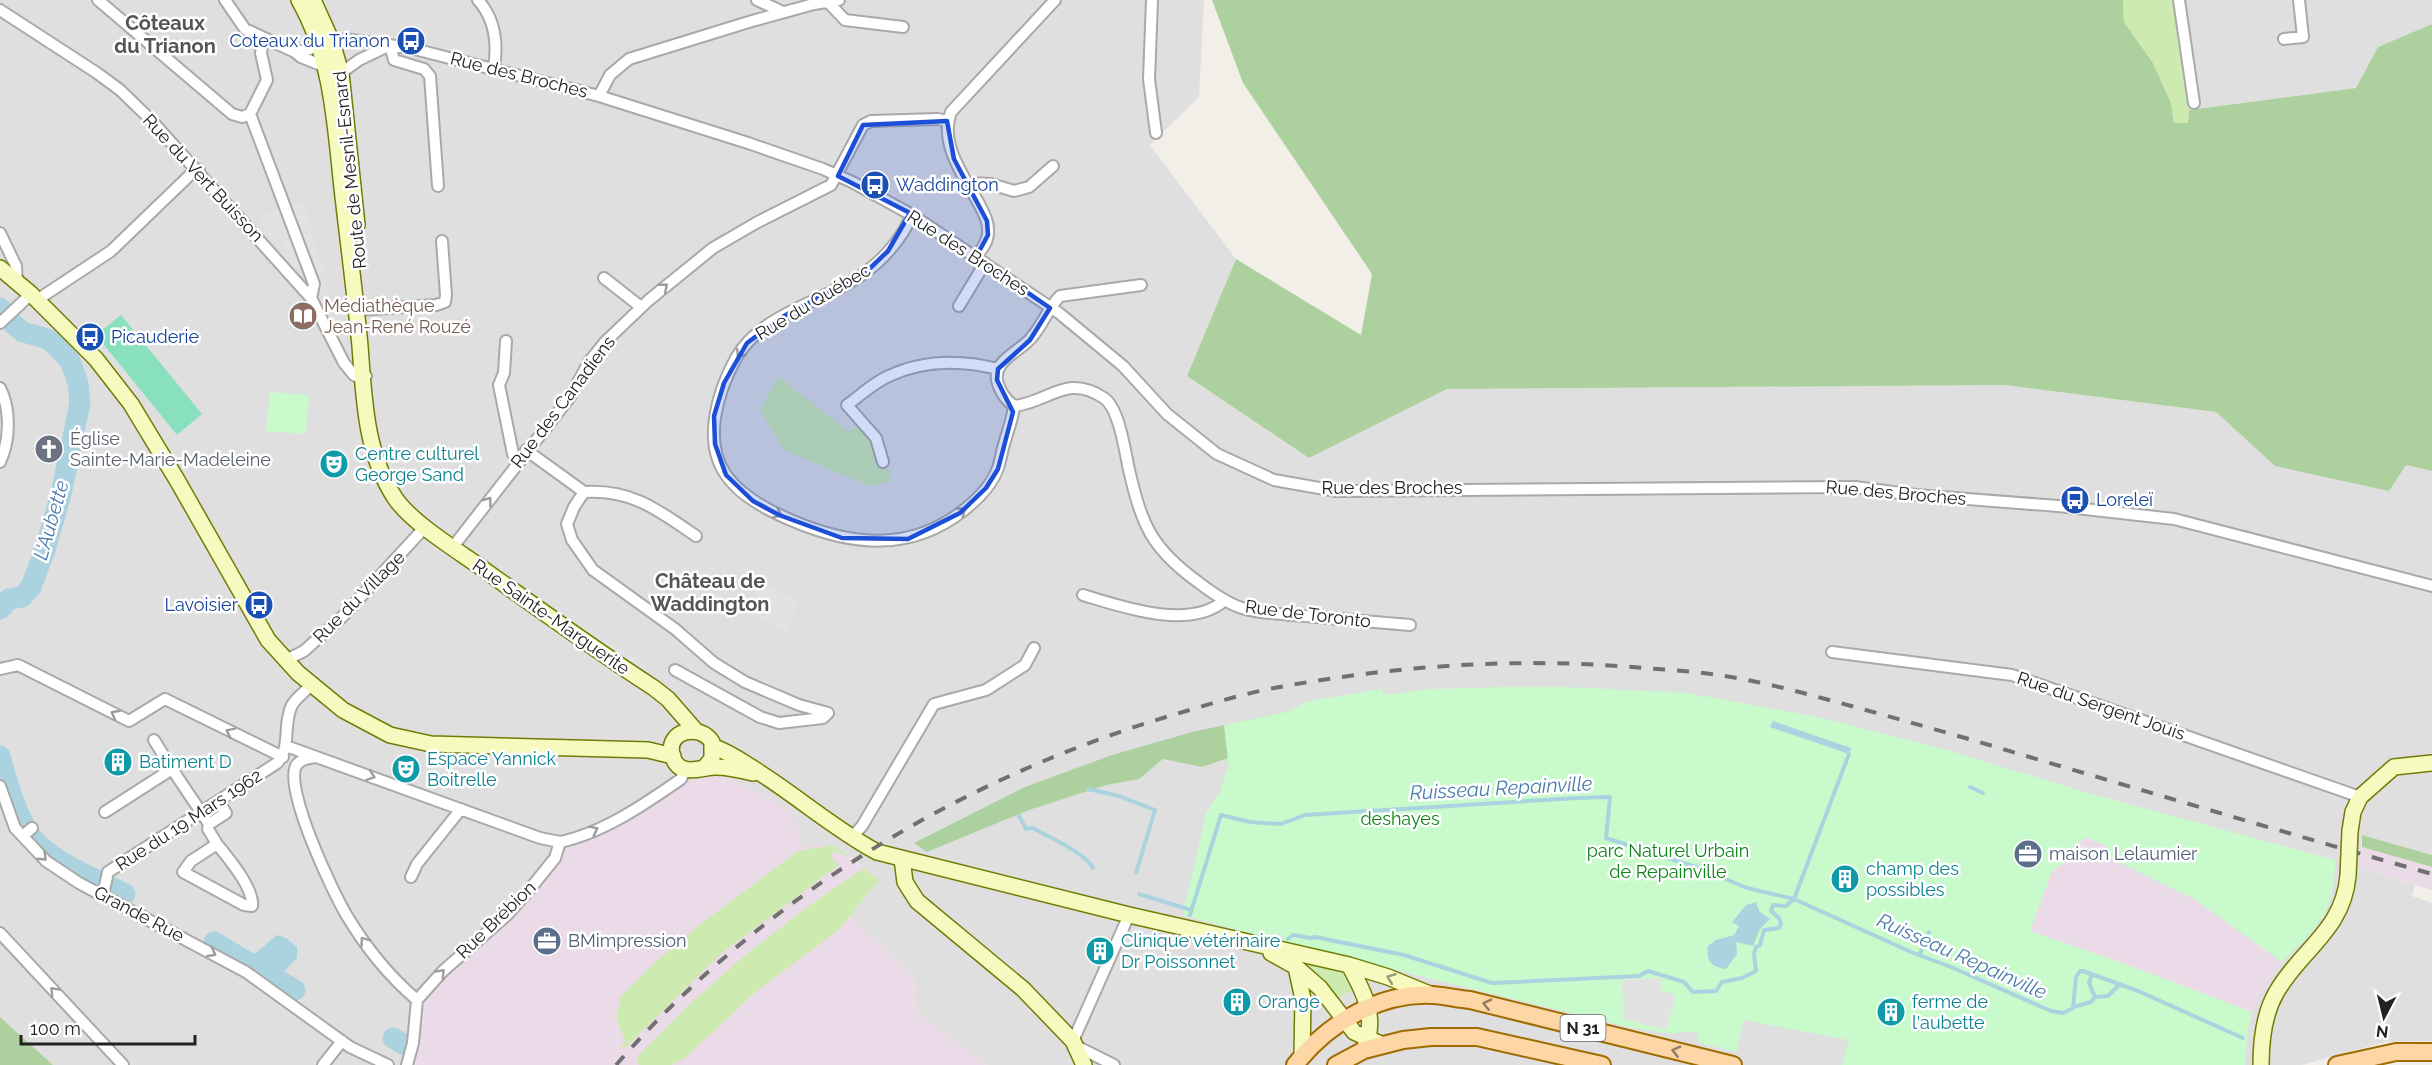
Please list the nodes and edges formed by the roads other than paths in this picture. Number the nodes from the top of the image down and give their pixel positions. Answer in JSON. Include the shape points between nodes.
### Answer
{"nodes":[{"id":1,"x":98,"y":0,"type":"edge"},
{"id":2,"x":225,"y":0,"type":"edge"},
{"id":3,"x":299,"y":0,"type":"edge"},
{"id":4,"x":313,"y":0,"type":"edge"},
{"id":5,"x":478,"y":0,"type":"edge"},
{"id":6,"x":757,"y":0,"type":"edge"},
{"id":7,"x":1054,"y":0,"type":"edge"},
{"id":8,"x":1152,"y":0,"type":"edge"},
{"id":9,"x":2179,"y":0,"type":"edge"},
{"id":10,"x":2299,"y":0,"type":"edge"},
{"id":11,"x":834,"y":1,"type":"edge"},
{"id":12,"x":0,"y":10,"type":"edge"},
{"id":13,"x":783,"y":12,"type":"junction"},
{"id":14,"x":903,"y":27,"type":"dead end"},
{"id":15,"x":263,"y":38,"type":"junction"},
{"id":16,"x":2284,"y":39,"type":"dead end"},
{"id":17,"x":326,"y":45,"type":"junction"},
{"id":18,"x":390,"y":45,"type":"junction"},
{"id":19,"x":296,"y":52,"type":"junction"},
{"id":20,"x":325,"y":67,"type":"junction"},
{"id":21,"x":494,"y":67,"type":"junction"},
{"id":22,"x":341,"y":73,"type":"junction"},
{"id":23,"x":599,"y":96,"type":"junction"},
{"id":24,"x":2194,"y":103,"type":"dead end"},
{"id":25,"x":250,"y":114,"type":"junction"},
{"id":26,"x":948,"y":121,"type":"junction"},
{"id":27,"x":1156,"y":133,"type":"dead end"},
{"id":28,"x":1053,"y":166,"type":"dead end"},
{"id":29,"x":199,"y":170,"type":"junction"},
{"id":30,"x":838,"y":176,"type":"junction"},
{"id":31,"x":967,"y":183,"type":"junction"},
{"id":32,"x":438,"y":186,"type":"dead end"},
{"id":33,"x":912,"y":215,"type":"junction"},
{"id":34,"x":0,"y":233,"type":"edge"},
{"id":35,"x":442,"y":241,"type":"dead end"},
{"id":36,"x":981,"y":260,"type":"junction"},
{"id":37,"x":0,"y":268,"type":"edge"},
{"id":38,"x":604,"y":278,"type":"dead end"},
{"id":39,"x":17,"y":283,"type":"junction"},
{"id":40,"x":1141,"y":285,"type":"dead end"},
{"id":41,"x":34,"y":297,"type":"junction"},
{"id":42,"x":311,"y":298,"type":"junction"},
{"id":43,"x":959,"y":306,"type":"dead end"},
{"id":44,"x":641,"y":307,"type":"junction"},
{"id":45,"x":1050,"y":308,"type":"junction"},
{"id":46,"x":360,"y":310,"type":"junction"},
{"id":47,"x":1,"y":322,"type":"edge"},
{"id":48,"x":506,"y":341,"type":"dead end"},
{"id":49,"x":998,"y":369,"type":"junction"},
{"id":50,"x":367,"y":376,"type":"junction"},
{"id":51,"x":0,"y":388,"type":"edge"},
{"id":52,"x":1014,"y":406,"type":"junction"},
{"id":53,"x":526,"y":450,"type":"junction"},
{"id":54,"x":518,"y":461,"type":"junction"},
{"id":55,"x":0,"y":462,"type":"edge"},
{"id":56,"x":884,"y":462,"type":"dead end"},
{"id":57,"x":584,"y":492,"type":"junction"},
{"id":58,"x":426,"y":526,"type":"junction"},
{"id":59,"x":696,"y":536,"type":"dead end"},
{"id":60,"x":452,"y":548,"type":"junction"},
{"id":61,"x":2432,"y":586,"type":"edge"},
{"id":62,"x":1083,"y":595,"type":"dead end"},
{"id":63,"x":1225,"y":600,"type":"junction"},
{"id":64,"x":1410,"y":626,"type":"dead end"},
{"id":65,"x":1034,"y":648,"type":"dead end"},
{"id":66,"x":1832,"y":652,"type":"dead end"},
{"id":67,"x":286,"y":660,"type":"junction"},
{"id":68,"x":0,"y":669,"type":"edge"},
{"id":69,"x":675,"y":670,"type":"dead end"},
{"id":70,"x":312,"y":684,"type":"junction"},
{"id":71,"x":154,"y":740,"type":"dead end"},
{"id":72,"x":681,"y":740,"type":"junction"},
{"id":73,"x":286,"y":746,"type":"junction"},
{"id":74,"x":713,"y":747,"type":"junction"},
{"id":75,"x":283,"y":757,"type":"junction"},
{"id":76,"x":315,"y":757,"type":"junction"},
{"id":77,"x":2432,"y":763,"type":"edge"},
{"id":78,"x":704,"y":768,"type":"junction"},
{"id":79,"x":172,"y":769,"type":"junction"},
{"id":80,"x":685,"y":770,"type":"junction"},
{"id":81,"x":764,"y":775,"type":"junction"},
{"id":82,"x":0,"y":786,"type":"edge"},
{"id":83,"x":2360,"y":797,"type":"junction"},
{"id":84,"x":218,"y":801,"type":"junction"},
{"id":85,"x":461,"y":809,"type":"junction"},
{"id":86,"x":105,"y":812,"type":"dead end"},
{"id":87,"x":200,"y":812,"type":"junction"},
{"id":88,"x":4,"y":813,"type":"edge"},
{"id":89,"x":209,"y":824,"type":"junction"},
{"id":90,"x":32,"y":828,"type":"dead end"},
{"id":91,"x":22,"y":836,"type":"junction"},
{"id":92,"x":852,"y":837,"type":"junction"},
{"id":93,"x":560,"y":842,"type":"junction"},
{"id":94,"x":218,"y":844,"type":"junction"},
{"id":95,"x":902,"y":859,"type":"junction"},
{"id":96,"x":920,"y":864,"type":"junction"},
{"id":97,"x":411,"y":877,"type":"dead end"},
{"id":98,"x":103,"y":892,"type":"junction"},
{"id":99,"x":911,"y":892,"type":"junction"},
{"id":100,"x":1129,"y":915,"type":"junction"},
{"id":101,"x":0,"y":933,"type":"edge"},
{"id":102,"x":1255,"y":945,"type":"junction"},
{"id":103,"x":1349,"y":965,"type":"junction"},
{"id":104,"x":1296,"y":967,"type":"junction"},
{"id":105,"x":1432,"y":995,"type":"junction"},
{"id":106,"x":417,"y":1000,"type":"junction"},
{"id":107,"x":1369,"y":1008,"type":"junction"},
{"id":108,"x":1344,"y":1019,"type":"junction"},
{"id":109,"x":342,"y":1041,"type":"junction"},
{"id":110,"x":1075,"y":1044,"type":"junction"},
{"id":111,"x":1372,"y":1044,"type":"junction"},
{"id":112,"x":2432,"y":1052,"type":"edge"},
{"id":113,"x":1298,"y":1061,"type":"edge"},
{"id":114,"x":1574,"y":1061,"type":"edge"},
{"id":115,"x":123,"y":1065,"type":"edge"},
{"id":116,"x":323,"y":1065,"type":"edge"},
{"id":117,"x":388,"y":1065,"type":"edge"},
{"id":118,"x":407,"y":1065,"type":"edge"},
{"id":119,"x":1084,"y":1065,"type":"edge"},
{"id":120,"x":1114,"y":1065,"type":"edge"},
{"id":121,"x":1336,"y":1065,"type":"edge"},
{"id":122,"x":1602,"y":1065,"type":"edge"},
{"id":123,"x":1733,"y":1065,"type":"edge"},
{"id":124,"x":2261,"y":1065,"type":"edge"},
{"id":125,"x":2337,"y":1065,"type":"edge"}],
"edges":[{"from":1,"to":25,"type":"street","via":[[232,114]]},
{"from":2,"to":15,"type":"street","via":[[245,29]]},
{"from":3,"to":17,"type":"main road","name":"Route de Mesnil-Esnard"},
{"from":4,"to":17,"type":"main road","name":"Route de Mesnil-Esnard"},
{"from":5,"to":21,"type":"street","via":[[493,26]]},
{"from":6,"to":13,"type":"street"},
{"from":7,"to":26,"type":"street","via":[[951,112]]},
{"from":8,"to":27,"type":"street","via":[[1149,79]]},
{"from":9,"to":24,"type":"street"},
{"from":10,"to":16,"type":"street","via":[[2303,37]]},
{"from":11,"to":13,"type":"street"},
{"from":11,"to":14,"type":"street","via":[[845,20]]},
{"from":12,"to":29,"type":"street","name":"Rue du Vert Buisson","via":[[120,90]]},
{"from":13,"to":23,"type":"street","via":[[629,59],[610,75]]},
{"from":15,"to":19,"type":"street"},
{"from":15,"to":25,"type":"street","via":[[261,53],[267,80]]},
{"from":17,"to":18,"type":"street","name":"Rue des Broches","via":[[345,39]]},
{"from":17,"to":19,"type":"street","name":"Rue des Broches"},
{"from":17,"to":20,"type":"main road","name":"Route de Mesnil-Esnard"},
{"from":17,"to":22,"type":"main road","name":"Route de Mesnil-Esnard"},
{"from":18,"to":21,"type":"street","name":"Rue des Broches"},
{"from":18,"to":22,"type":"street"},
{"from":18,"to":32,"type":"street","via":[[394,60],[424,69],[429,76]]},
{"from":19,"to":20,"type":"street"},
{"from":20,"to":22,"type":"street"},
{"from":20,"to":46,"type":"main road","name":"Route de Mesnil-Esnard","via":[[336,116]]},
{"from":21,"to":23,"type":"street","name":"Rue des Broches"},
{"from":22,"to":46,"type":"main road","name":"Route de Mesnil-Esnard"},
{"from":23,"to":30,"type":"street","name":"Rue des Broches"},
{"from":25,"to":42,"type":"street","via":[[314,284]]},
{"from":26,"to":30,"type":"street","via":[[871,121],[863,125]]},
{"from":26,"to":31,"type":"street","via":[[954,159]]},
{"from":28,"to":31,"type":"street","via":[[1029,188],[1014,191],[991,184]]},
{"from":29,"to":41,"type":"street","via":[[111,251]]},
{"from":29,"to":42,"type":"street","name":"Rue du Vert Buisson"},
{"from":30,"to":33,"type":"street","name":"Rue des Broches"},
{"from":44,"to":30,"type":"street","name":"Rue des Canadiens","one_way":true,"via":[[713,248],[831,185]]},
{"from":31,"to":36,"type":"street","via":[[987,221],[988,235]]},
{"from":33,"to":36,"type":"street","name":"Rue des Broches"},
{"from":33,"to":52,"type":"street","name":"Rue du Québec","one_way":true,"via":[[888,251],[866,272],[784,316],[747,343],[724,382],[714,416],[715,444],[726,475],[753,501],[802,525],[863,541],[908,539],[960,513],[986,488],[998,469]]},
{"from":34,"to":39,"type":"street","via":[[16,266]]},
{"from":35,"to":46,"type":"street","via":[[445,302]]},
{"from":36,"to":43,"type":"street"},
{"from":36,"to":45,"type":"street","name":"Rue des Broches"},
{"from":37,"to":39,"type":"main road"},
{"from":38,"to":44,"type":"street"},
{"from":39,"to":41,"type":"main road"},
{"from":40,"to":45,"type":"street","via":[[1060,296]]},
{"from":41,"to":47,"type":"street"},
{"from":41,"to":67,"type":"main road","via":[[96,359],[131,405],[268,640]]},
{"from":42,"to":50,"type":"street","name":"Rue du Vert Buisson","via":[[344,363],[354,375]]},
{"from":44,"to":53,"type":"street","name":"Rue des Canadiens","via":[[589,362],[570,397]]},
{"from":45,"to":49,"type":"street","via":[[1030,340]]},
{"from":45,"to":61,"type":"street","name":"Rue des Broches","via":[[1091,338],[1167,414],[1217,454],[1274,480],[1304,487],[1336,491],[1855,487],[2174,519]]},
{"from":46,"to":50,"type":"main road","name":"Route de Mesnil-Esnard"},
{"from":48,"to":54,"type":"street","via":[[499,385]]},
{"from":49,"to":52,"type":"street","via":[[996,380],[1002,395]]},
{"from":49,"to":56,"type":"street","via":[[945,362],[911,368],[887,376],[847,405],[876,438]]},
{"from":50,"to":58,"type":"main road","name":"Rue Sainte-Marguerite","via":[[380,444],[401,490]]},
{"from":51,"to":55,"type":"street","via":[[8,420]]},
{"from":52,"to":63,"type":"street","name":"Rue de Toronto","via":[[1028,405],[1071,386],[1106,399],[1115,413],[1138,510],[1156,544],[1180,569]]},
{"from":53,"to":54,"type":"street","name":"Rue des Canadiens"},
{"from":53,"to":57,"type":"street"},
{"from":60,"to":54,"type":"street","name":"Rue des Canadiens","one_way":true},
{"from":57,"to":59,"type":"street","via":[[623,494],[652,506]]},
{"from":57,"to":69,"type":"street","via":[[567,524],[572,540],[593,570],[737,677],[775,696],[828,713],[823,718],[779,723],[760,717]]},
{"from":58,"to":60,"type":"main road","name":"Rue Sainte-Marguerite"},
{"from":58,"to":67,"type":"street","name":"Rue du Village","via":[[342,617],[304,651]]},
{"from":60,"to":72,"type":"main road","name":"Rue Sainte-Marguerite","via":[[654,688],[676,707]]},
{"from":62,"to":63,"type":"street","via":[[1158,615],[1215,609]]},
{"from":63,"to":64,"type":"street","name":"Rue de Toronto","via":[[1242,608],[1283,614]]},
{"from":65,"to":92,"type":"street","via":[[1025,665],[986,690],[934,704]]},
{"from":66,"to":83,"type":"street","name":"Rue du Sergent Jouis","via":[[2012,675]]},
{"from":67,"to":70,"type":"main road"},
{"from":75,"to":68,"type":"street","one_way":true,"via":[[165,699],[129,721],[18,665]]},
{"from":70,"to":72,"type":"main road","via":[[360,720],[390,735],[420,742],[648,750]]},
{"from":70,"to":73,"type":"street","via":[[293,704]]},
{"from":71,"to":79,"type":"street"},
{"from":72,"to":74,"type":"main road","via":[[709,737]]},
{"from":72,"to":80,"type":"main road","via":[[675,762]]},
{"from":73,"to":75,"type":"street"},
{"from":73,"to":76,"type":"street"},
{"from":74,"to":78,"type":"main road","via":[[712,759]]},
{"from":74,"to":81,"type":"main road"},
{"from":75,"to":84,"type":"street","name":"Rue du 19 Mars 1962"},
{"from":76,"to":85,"type":"street","one_way":true},
{"from":106,"to":76,"type":"street","one_way":true,"via":[[373,954],[323,872],[294,776],[298,763]]},
{"from":77,"to":83,"type":"main road","via":[[2394,767]]},
{"from":78,"to":80,"type":"main road"},
{"from":78,"to":81,"type":"main road","via":[[733,768]]},
{"from":79,"to":86,"type":"street"},
{"from":79,"to":87,"type":"street"},
{"from":93,"to":80,"type":"street","one_way":true,"via":[[582,837],[627,813],[681,779]]},
{"from":81,"to":92,"type":"main road"},
{"from":82,"to":88,"type":"street","name":"Grande Rue"},
{"from":83,"to":124,"type":"main road","bridge":true,"via":[[2350,831],[2347,891],[2334,922],[2277,992],[2265,1024]]},
{"from":84,"to":87,"type":"street","name":"Rue du 19 Mars 1962"},
{"from":84,"to":89,"type":"street","via":[[226,813]]},
{"from":85,"to":93,"type":"street"},
{"from":85,"to":97,"type":"street"},
{"from":87,"to":89,"type":"street"},
{"from":87,"to":98,"type":"street","name":"Rue du 19 Mars 1962","via":[[108,872]]},
{"from":88,"to":91,"type":"street","name":"Grande Rue"},
{"from":89,"to":94,"type":"street"},
{"from":90,"to":91,"type":"street"},
{"from":91,"to":98,"type":"street","name":"Grande Rue","one_way":true,"via":[[46,861]]},
{"from":92,"to":95,"type":"main road","via":[[877,852]]},
{"from":106,"to":93,"type":"street","name":"Rue Brébion","one_way":true,"via":[[523,898],[555,858]]},
{"from":94,"to":94,"type":"street","via":[[191,861],[183,872],[252,906],[248,890]]},
{"from":95,"to":96,"type":"main road"},
{"from":95,"to":99,"type":"main road","via":[[905,882]]},
{"from":96,"to":99,"type":"main road"},
{"from":96,"to":100,"type":"main road"},
{"from":98,"to":109,"type":"street","name":"Grande Rue","one_way":true,"via":[[246,972]]},
{"from":99,"to":110,"type":"main road","via":[[917,902],[1023,988]]},
{"from":100,"to":102,"type":"main road"},
{"from":100,"to":110,"type":"street"},
{"from":115,"to":101,"type":"street","one_way":true},
{"from":102,"to":103,"type":"main road"},
{"from":102,"to":104,"type":"main road"},
{"from":105,"to":103,"type":"main road","one_way":true},
{"from":103,"to":107,"type":"main road"},
{"from":104,"to":108,"type":"main road","via":[[1320,988]]},
{"from":104,"to":113,"type":"main road","via":[[1304,999]]},
{"from":105,"to":107,"type":"main road","number":"N 31","via":[[1399,998]]},
{"from":123,"to":105,"type":"main road","number":"N 31","one_way":true,"via":[[1470,1000]]},
{"from":106,"to":118,"type":"street"},
{"from":107,"to":108,"type":"main road","number":"N 31"},
{"from":107,"to":111,"type":"main road"},
{"from":108,"to":111,"type":"main road","via":[[1354,1032]]},
{"from":108,"to":113,"type":"main road","number":"N 31"},
{"from":109,"to":116,"type":"street"},
{"from":109,"to":117,"type":"street","name":"Grande Rue"},
{"from":110,"to":119,"type":"main road"},
{"from":110,"to":120,"type":"street"},
{"from":111,"to":114,"type":"main road","number":"N 31","via":[[1431,1037],[1477,1037]]},
{"from":111,"to":121,"type":"main road","number":"N 31"},
{"from":112,"to":125,"type":"main road","via":[[2396,1052]]},
{"from":114,"to":122,"type":"main road","number":"N 31"}]}
